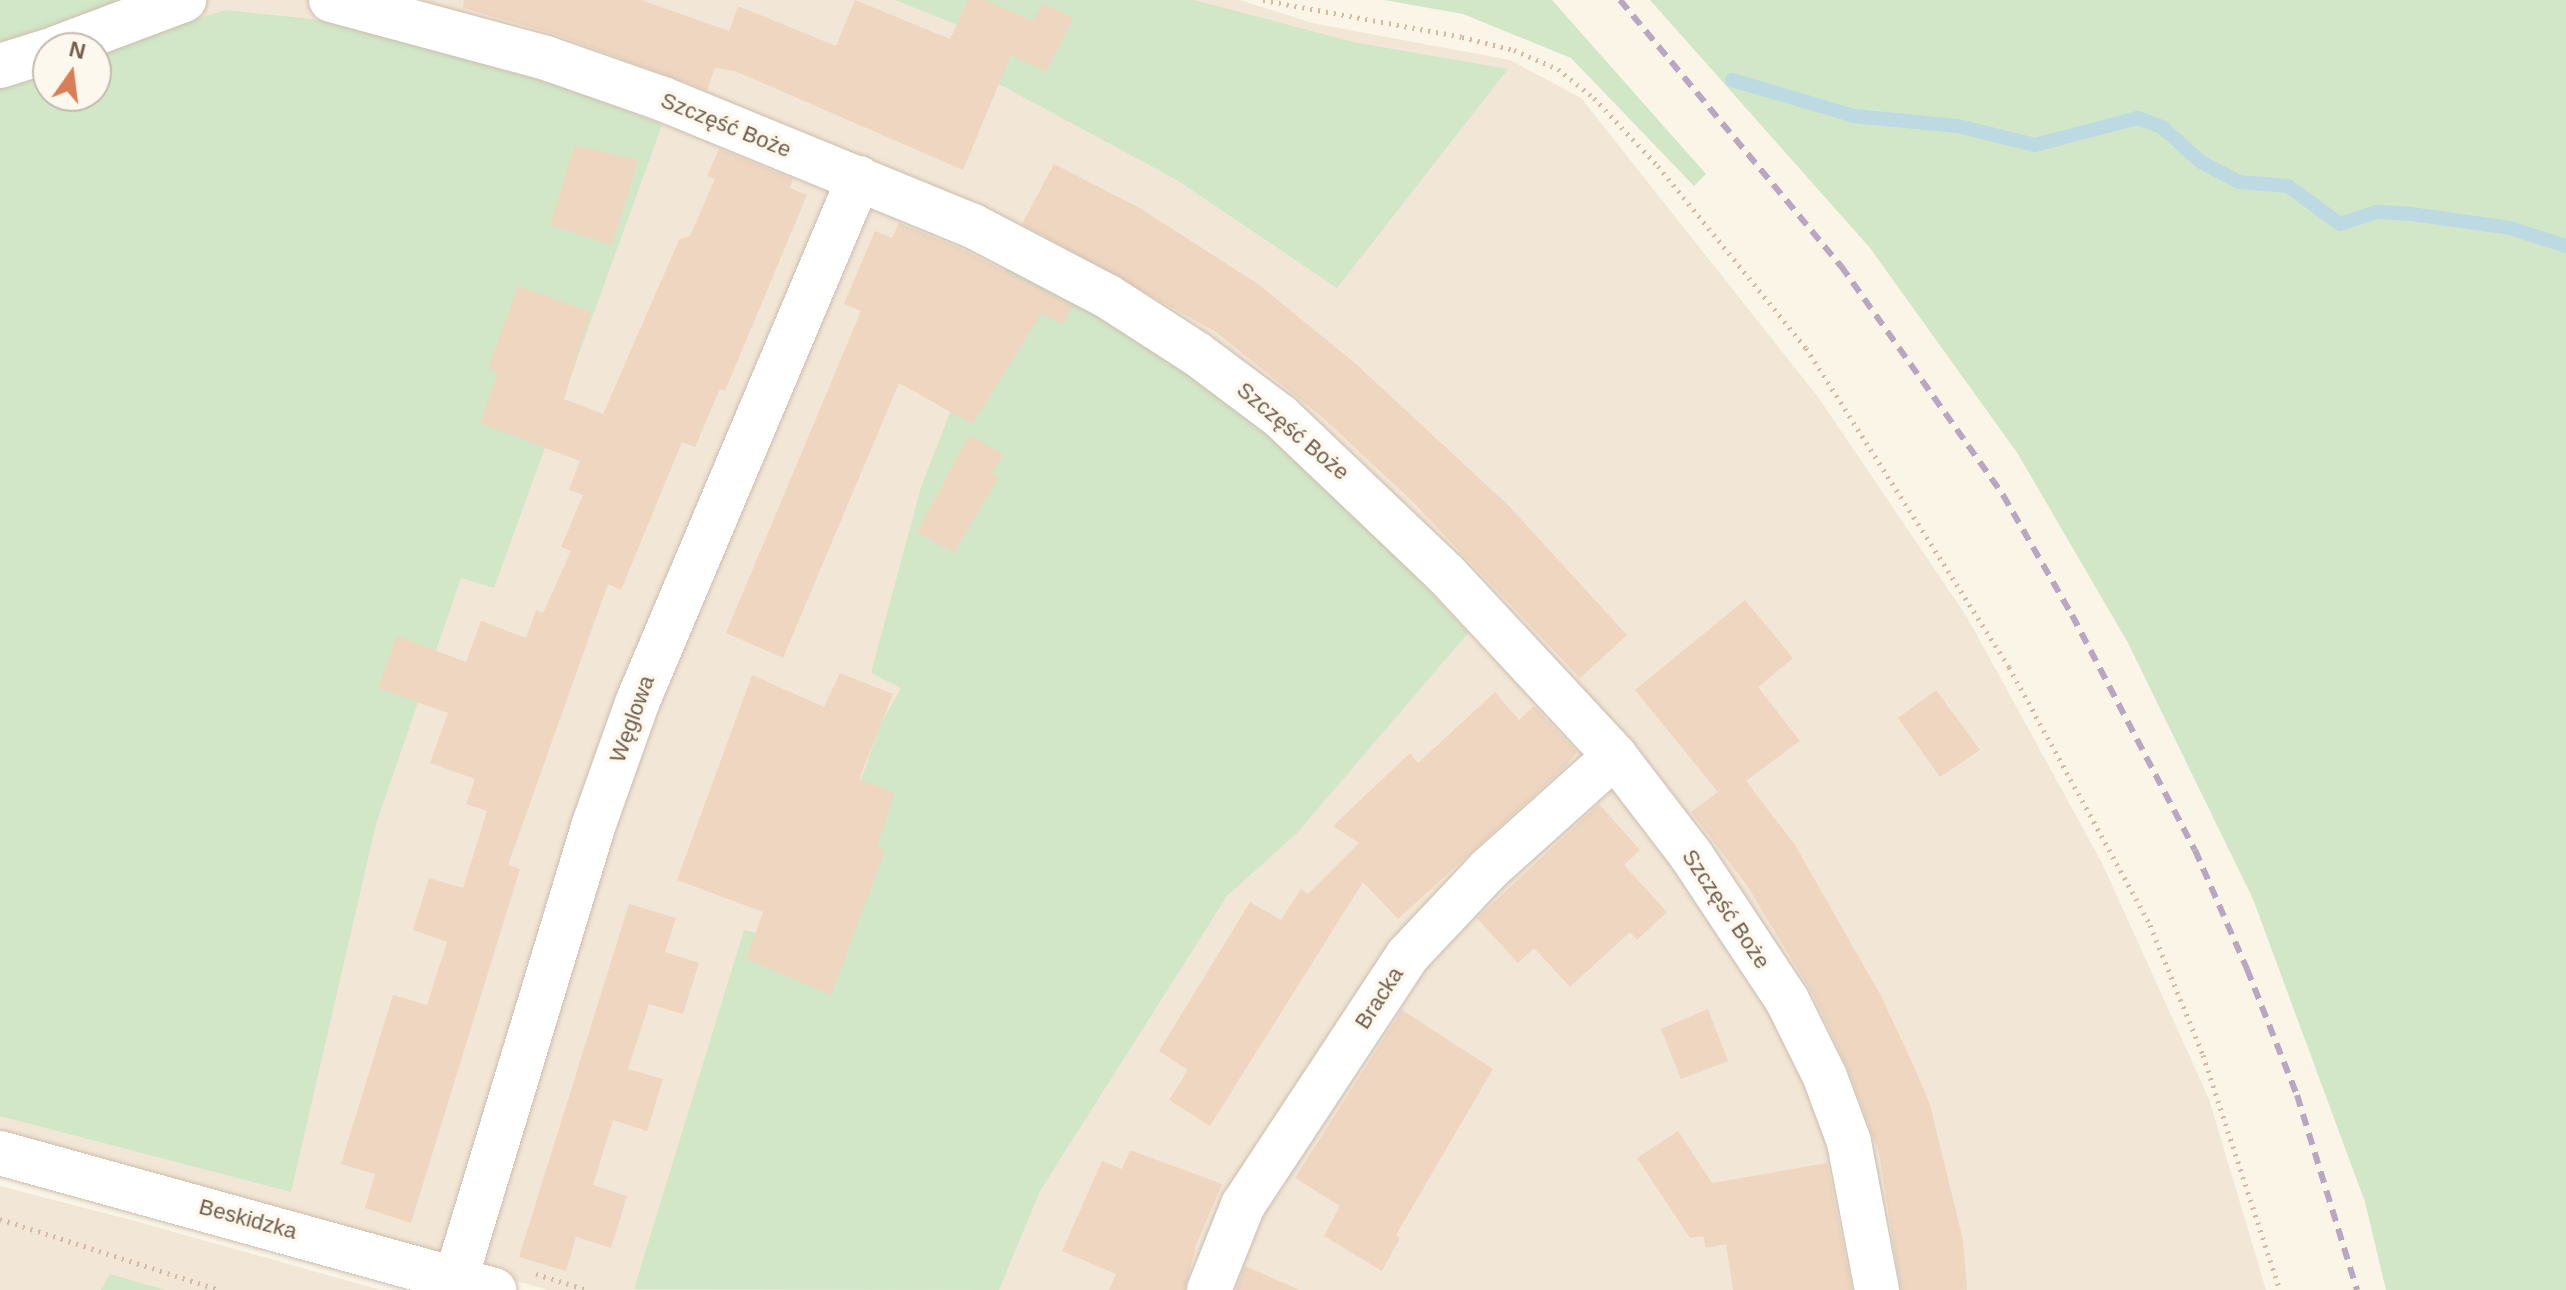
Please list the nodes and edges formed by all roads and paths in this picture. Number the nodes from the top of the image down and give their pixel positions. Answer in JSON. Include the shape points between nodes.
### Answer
{"nodes":[{"id":1,"x":184,"y":0,"type":"edge"},
{"id":2,"x":331,"y":0,"type":"edge"},
{"id":3,"x":1263,"y":0,"type":"edge"},
{"id":4,"x":99,"y":32,"type":"edge"},
{"id":5,"x":32,"y":56,"type":"edge"},
{"id":6,"x":0,"y":66,"type":"edge"},
{"id":7,"x":859,"y":178,"type":"junction"},
{"id":8,"x":1615,"y":756,"type":"junction"},
{"id":9,"x":0,"y":1153,"type":"edge"},
{"id":10,"x":0,"y":1219,"type":"edge"},
{"id":11,"x":475,"y":1284,"type":"edge"},
{"id":12,"x":220,"y":1290,"type":"edge"},
{"id":13,"x":1209,"y":1290,"type":"edge"},
{"id":14,"x":1877,"y":1290,"type":"edge"},
{"id":15,"x":2280,"y":1290,"type":"edge"}],
"edges":[{"from":1,"to":4,"type":"street"},
{"from":2,"to":7,"type":"street","name":"Szczęść Boże","via":[[546,58]]},
{"from":3,"to":15,"type":"path","via":[[1462,37],[1514,50],[1558,69],[1594,98],[1658,166],[1806,348],[2009,667],[2150,925],[2203,1055]]},
{"from":5,"to":6,"type":"street"},
{"from":7,"to":8,"type":"street","name":"Szczęść Boże","via":[[973,226],[1107,296],[1280,416],[1446,574]]},
{"from":7,"to":11,"type":"street","name":"Węglowa","via":[[637,703],[594,824]]},
{"from":8,"to":13,"type":"street","name":"Bracka","via":[[1489,869],[1407,956],[1243,1205]]},
{"from":8,"to":14,"type":"street","name":"Szczęść Boże","via":[[1691,855],[1787,1000],[1824,1074],[1849,1142]]},
{"from":9,"to":11,"type":"street","name":"Beskidzka"},
{"from":10,"to":12,"type":"path"}]}
